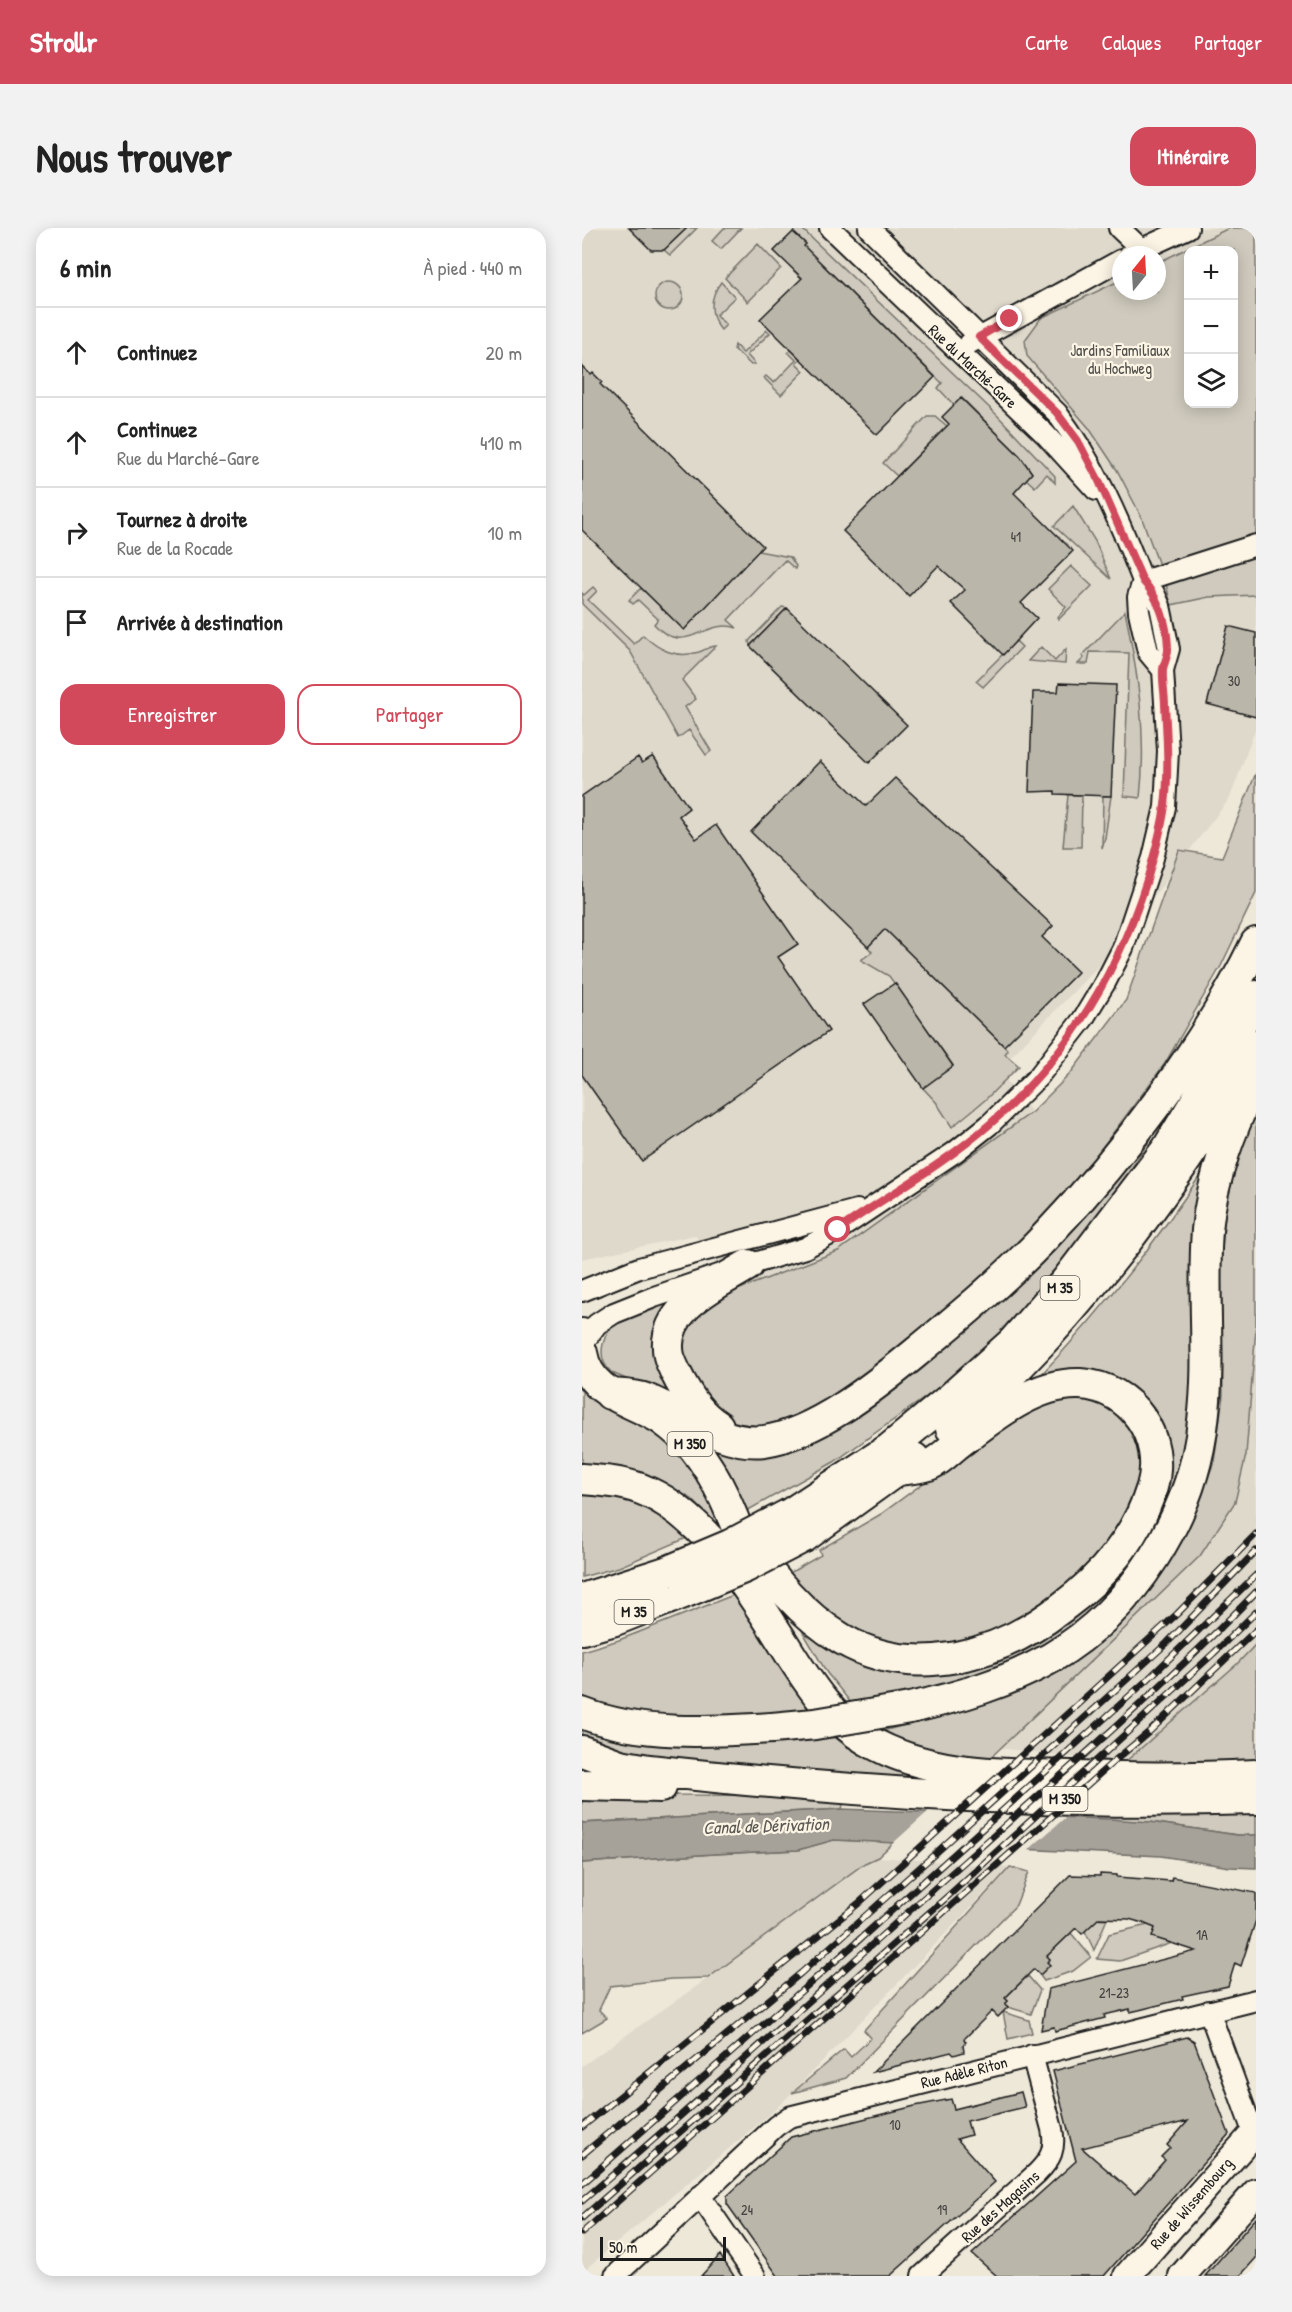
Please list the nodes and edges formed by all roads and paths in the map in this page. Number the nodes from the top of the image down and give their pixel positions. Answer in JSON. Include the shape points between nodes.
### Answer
{"nodes":[{"id":1,"x":830,"y":228,"type":"edge"},
{"id":2,"x":868,"y":228,"type":"edge"},
{"id":3,"x":1119,"y":228,"type":"edge"},
{"id":4,"x":1188,"y":228,"type":"edge"},
{"id":5,"x":1131,"y":246,"type":"edge"},
{"id":6,"x":1148,"y":246,"type":"edge"},
{"id":7,"x":1112,"y":265,"type":"edge"},
{"id":8,"x":979,"y":337,"type":"junction"},
{"id":9,"x":957,"y":350,"type":"junction"},
{"id":10,"x":1112,"y":508,"type":"junction"},
{"id":11,"x":1256,"y":545,"type":"edge"},
{"id":12,"x":1143,"y":581,"type":"junction"},
{"id":13,"x":1256,"y":943,"type":"edge"},
{"id":14,"x":1256,"y":996,"type":"edge"},
{"id":15,"x":1256,"y":1045,"type":"edge"},
{"id":16,"x":1256,"y":1075,"type":"edge"},
{"id":17,"x":872,"y":1206,"type":"junction"},
{"id":18,"x":748,"y":1265,"type":"junction"},
{"id":19,"x":582,"y":1291,"type":"edge"},
{"id":20,"x":582,"y":1344,"type":"edge"},
{"id":21,"x":610,"y":1394,"type":"junction"},
{"id":22,"x":744,"y":1441,"type":"junction"},
{"id":23,"x":900,"y":1470,"type":"junction"},
{"id":24,"x":582,"y":1479,"type":"edge"},
{"id":25,"x":797,"y":1525,"type":"junction"},
{"id":26,"x":737,"y":1527,"type":"junction"},
{"id":27,"x":676,"y":1582,"type":"junction"},
{"id":28,"x":582,"y":1599,"type":"edge"},
{"id":29,"x":582,"y":1629,"type":"edge"},
{"id":30,"x":778,"y":1635,"type":"junction"},
{"id":31,"x":582,"y":1713,"type":"edge"},
{"id":32,"x":582,"y":1751,"type":"edge"},
{"id":33,"x":1256,"y":1775,"type":"edge"},
{"id":34,"x":582,"y":1785,"type":"edge"},
{"id":35,"x":874,"y":1790,"type":"junction"},
{"id":36,"x":1256,"y":1799,"type":"edge"},
{"id":37,"x":1256,"y":2000,"type":"edge"},
{"id":38,"x":1209,"y":2011,"type":"junction"},
{"id":39,"x":1032,"y":2055,"type":"junction"},
{"id":40,"x":1255,"y":2135,"type":"edge"},
{"id":41,"x":1256,"y":2192,"type":"edge"},
{"id":42,"x":700,"y":2196,"type":"junction"},
{"id":43,"x":615,"y":2276,"type":"edge"},
{"id":44,"x":755,"y":2276,"type":"edge"},
{"id":45,"x":922,"y":2276,"type":"edge"},
{"id":46,"x":1127,"y":2276,"type":"edge"},
{"id":47,"x":1182,"y":2276,"type":"edge"}],
"edges":[{"from":1,"to":9,"type":"street","name":"Rue du Marché-Gare"},
{"from":2,"to":8,"type":"street","name":"Rue du Marché-Gare"},
{"from":3,"to":5,"type":"street"},
{"from":4,"to":6,"type":"street"},
{"from":7,"to":8,"type":"street"},
{"from":8,"to":9,"type":"street"},
{"from":8,"to":10,"type":"street","name":"Rue du Marché-Gare","via":[[1057,413],[1078,441]]},
{"from":9,"to":10,"type":"street","name":"Rue du Marché-Gare","via":[[1045,434]]},
{"from":10,"to":12,"type":"street","name":"Rue du Marché-Gare"},
{"from":11,"to":12,"type":"street"},
{"from":12,"to":17,"type":"street","name":"Rue du Marché-Gare","via":[[1154,593],[1169,649],[1163,670],[1168,752],[1165,807],[1154,858],[1123,948],[1083,1019],[1016,1100],[955,1152]]},
{"from":13,"to":22,"type":"highway","via":[[1207,1031],[1169,1086],[1101,1175],[1044,1239],[874,1387],[805,1428],[765,1441]]},
{"from":14,"to":25,"type":"highway","number":"M 35","via":[[1167,1149],[1066,1281],[1012,1343],[954,1396]]},
{"from":15,"to":23,"type":"highway","number":"M 35","via":[[1186,1162],[1086,1293],[1028,1359]]},
{"from":16,"to":31,"type":"highway","bridge":true,"via":[[1228,1139],[1214,1185],[1207,1230],[1206,1393],[1190,1482],[1170,1529],[1139,1578],[1111,1609],[1079,1639],[1051,1657],[997,1683],[910,1708],[825,1723],[676,1731],[621,1725]]},
{"from":17,"to":18,"type":"street","name":"Rue du Marché-Gare","via":[[805,1248]]},
{"from":17,"to":19,"type":"street","via":[[639,1268]]},
{"from":18,"to":20,"type":"street","name":"Rue du Marché-Gare","via":[[614,1313],[597,1324]]},
{"from":18,"to":22,"type":"highway","via":[[689,1303],[669,1336],[669,1355],[691,1402],[712,1422]]},
{"from":20,"to":21,"type":"highway","via":[[589,1374]]},
{"from":21,"to":22,"type":"highway","via":[[644,1399]]},
{"from":21,"to":26,"type":"highway","number":"M 350","via":[[663,1420],[693,1446],[709,1468]]},
{"from":23,"to":25,"type":"highway","number":"M 35"},
{"from":23,"to":26,"type":"highway","via":[[931,1464],[1020,1401],[1062,1385],[1096,1387],[1127,1403],[1147,1427],[1155,1457],[1152,1486],[1139,1519],[1117,1554],[1088,1586],[1032,1628],[991,1648],[950,1659],[893,1658],[842,1638],[790,1596]]},
{"from":24,"to":30,"type":"highway","number":"M 350","via":[[616,1482],[647,1491],[687,1515],[722,1554]]},
{"from":25,"to":27,"type":"highway","number":"M 35","bridge":true,"via":[[730,1545]]},
{"from":26,"to":30,"type":"highway","number":"M 350"},
{"from":27,"to":28,"type":"highway","number":"M 35"},
{"from":27,"to":29,"type":"highway","number":"M 35","via":[[615,1620]]},
{"from":30,"to":33,"type":"highway","number":"M 350","via":[[839,1720],[866,1740],[920,1762],[988,1773],[1131,1778]]},
{"from":32,"to":35,"type":"highway","number":"M 350","via":[[620,1765],[649,1770]]},
{"from":34,"to":35,"type":"highway","number":"M 350"},
{"from":35,"to":36,"type":"highway","number":"M 350","via":[[1082,1800]]},
{"from":37,"to":38,"type":"street","name":"Rue Adèle Riton"},
{"from":38,"to":39,"type":"street","name":"Rue Adèle Riton"},
{"from":38,"to":40,"type":"street"},
{"from":39,"to":42,"type":"street","name":"Rue Adèle Riton","via":[[789,2117]]},
{"from":39,"to":45,"type":"street","name":"Rue des Magasins","via":[[1054,2141],[1052,2155]]},
{"from":40,"to":46,"type":"main road","name":"Rue de Wissembourg"},
{"from":41,"to":47,"type":"main road"},
{"from":42,"to":43,"type":"street","name":"Rue Adèle Riton"},
{"from":42,"to":44,"type":"street"}]}
